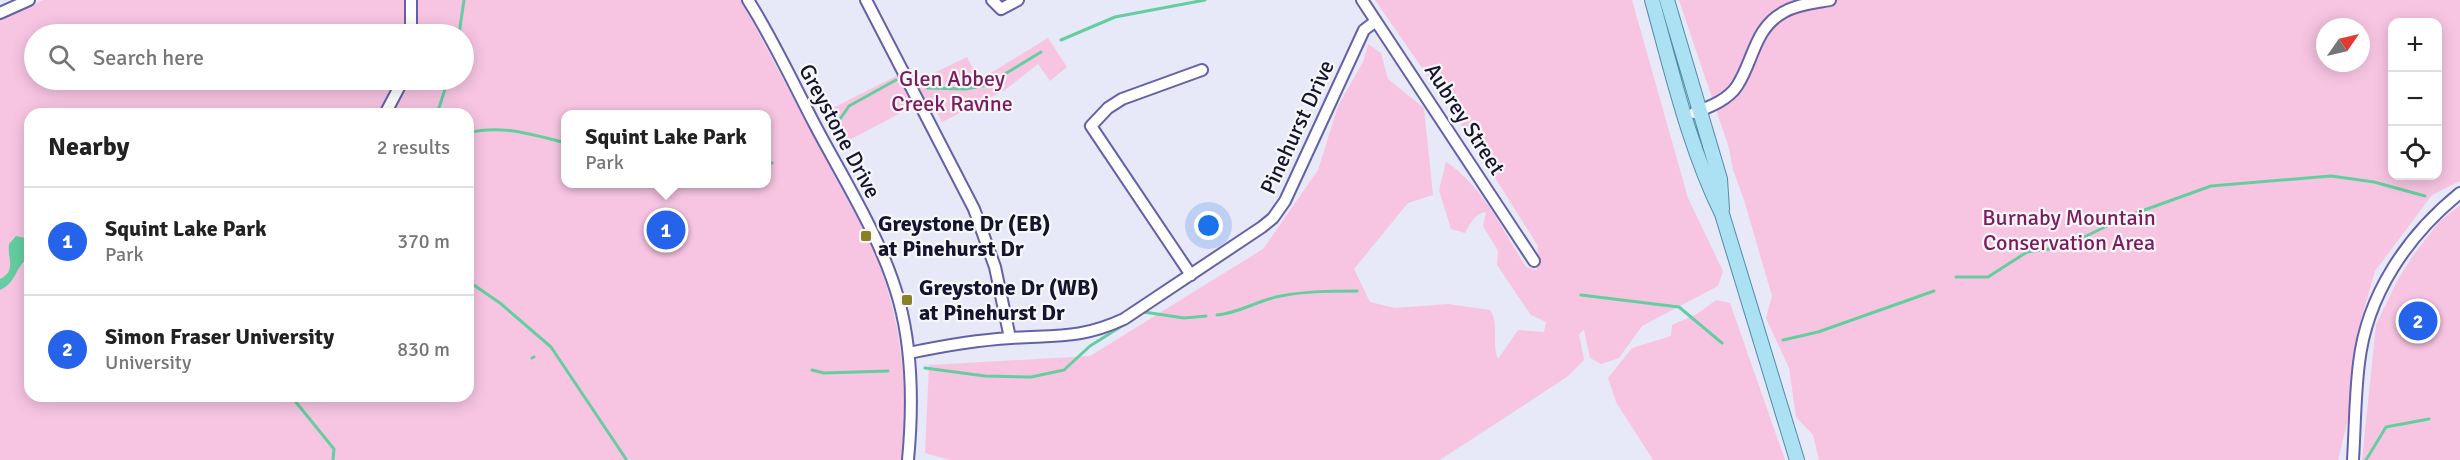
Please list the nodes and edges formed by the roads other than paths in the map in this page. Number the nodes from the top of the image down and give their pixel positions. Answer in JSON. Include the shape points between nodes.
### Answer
{"nodes":[{"id":1,"x":29,"y":0,"type":"edge"},
{"id":2,"x":411,"y":0,"type":"edge"},
{"id":3,"x":748,"y":0,"type":"edge"},
{"id":4,"x":866,"y":0,"type":"edge"},
{"id":5,"x":992,"y":0,"type":"edge"},
{"id":6,"x":1018,"y":0,"type":"edge"},
{"id":7,"x":1362,"y":0,"type":"edge"},
{"id":8,"x":1652,"y":0,"type":"edge"},
{"id":9,"x":1667,"y":0,"type":"edge"},
{"id":10,"x":1830,"y":0,"type":"edge"},
{"id":11,"x":0,"y":13,"type":"edge"},
{"id":12,"x":1376,"y":21,"type":"junction"},
{"id":13,"x":411,"y":24,"type":"edge"},
{"id":14,"x":1202,"y":70,"type":"dead end"},
{"id":15,"x":398,"y":90,"type":"edge"},
{"id":16,"x":388,"y":108,"type":"edge"},
{"id":17,"x":1700,"y":111,"type":"junction"},
{"id":18,"x":1685,"y":116,"type":"junction"},
{"id":19,"x":2460,"y":193,"type":"edge"},
{"id":20,"x":1722,"y":214,"type":"junction"},
{"id":21,"x":1534,"y":261,"type":"dead end"},
{"id":22,"x":1191,"y":275,"type":"junction"},
{"id":23,"x":1010,"y":338,"type":"junction"},
{"id":24,"x":909,"y":353,"type":"junction"},
{"id":25,"x":908,"y":460,"type":"edge"},
{"id":26,"x":1797,"y":460,"type":"edge"},
{"id":27,"x":2353,"y":460,"type":"edge"}],
"edges":[{"from":1,"to":11,"type":"street"},
{"from":2,"to":13,"type":"street"},
{"from":3,"to":24,"type":"street","name":"Greystone Drive","via":[[886,264],[899,302]]},
{"from":4,"to":23,"type":"street","via":[[974,209],[995,267]]},
{"from":5,"to":6,"type":"street","via":[[1001,9]]},
{"from":7,"to":12,"type":"street","name":"Aubrey Street"},
{"from":8,"to":18,"type":"main road"},
{"from":9,"to":17,"type":"main road"},
{"from":10,"to":17,"type":"street","via":[[1786,11],[1771,21],[1756,40],[1737,86]]},
{"from":12,"to":21,"type":"street","name":"Aubrey Street"},
{"from":12,"to":22,"type":"street","name":"Pinehurst Drive","via":[[1364,30],[1279,210],[1262,227]]},
{"from":14,"to":22,"type":"street","via":[[1122,99],[1091,126]]},
{"from":15,"to":16,"type":"street"},
{"from":17,"to":18,"type":"street"},
{"from":17,"to":20,"type":"main road","via":[[1720,179]]},
{"from":18,"to":20,"type":"main road","via":[[1707,183]]},
{"from":19,"to":27,"type":"street","via":[[2433,214],[2409,242],[2373,310],[2359,362]]},
{"from":20,"to":26,"type":"main road"},
{"from":22,"to":23,"type":"street","name":"Pinehurst Drive","via":[[1107,327],[1067,337]]},
{"from":23,"to":24,"type":"street","name":"Pinehurst Drive"},
{"from":24,"to":25,"type":"street","name":"Greystone Drive"}]}
